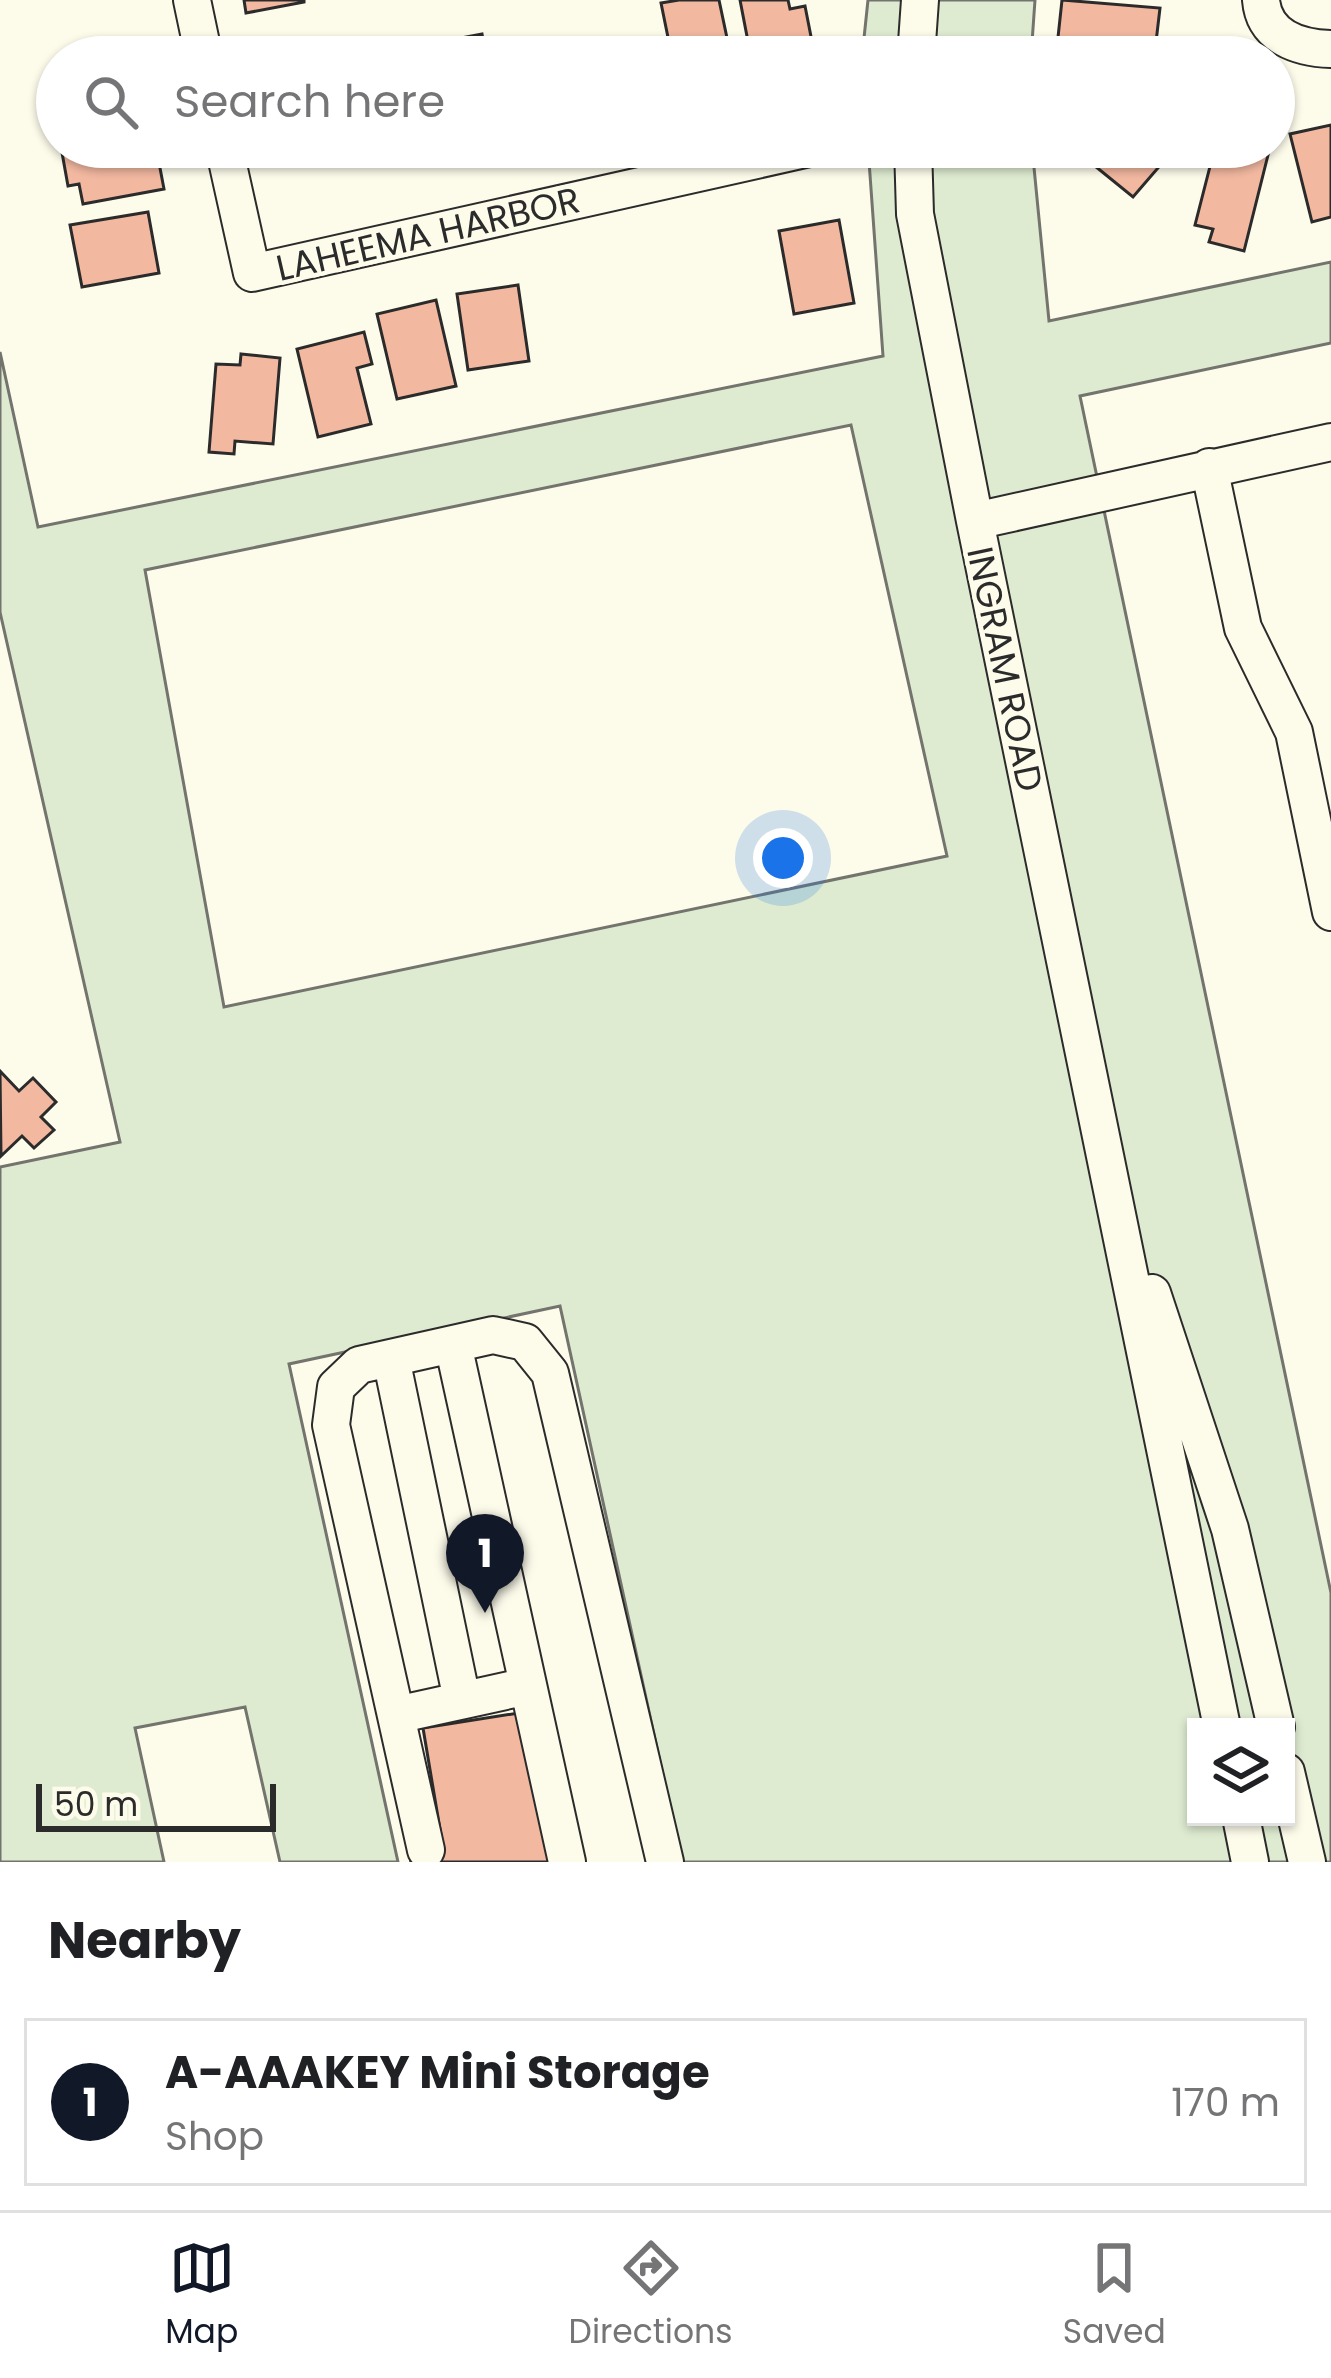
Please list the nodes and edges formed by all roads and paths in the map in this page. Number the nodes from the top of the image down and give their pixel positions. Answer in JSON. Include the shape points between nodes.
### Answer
{"nodes":[{"id":1,"x":192,"y":0,"type":"edge"},
{"id":2,"x":920,"y":0,"type":"edge"},
{"id":3,"x":1267,"y":14,"type":"edge"},
{"id":4,"x":200,"y":36,"type":"edge"},
{"id":5,"x":917,"y":36,"type":"edge"},
{"id":6,"x":1289,"y":36,"type":"edge"},
{"id":7,"x":1295,"y":42,"type":"edge"},
{"id":8,"x":1331,"y":49,"type":"edge"},
{"id":9,"x":229,"y":168,"type":"edge"},
{"id":10,"x":720,"y":168,"type":"edge"},
{"id":11,"x":914,"y":168,"type":"edge"},
{"id":12,"x":1331,"y":442,"type":"edge"},
{"id":13,"x":1209,"y":467,"type":"junction"},
{"id":14,"x":975,"y":520,"type":"junction"},
{"id":15,"x":1331,"y":912,"type":"edge"},
{"id":16,"x":1112,"y":1189,"type":"junction"},
{"id":17,"x":453,"y":1344,"type":"junction"},
{"id":18,"x":391,"y":1358,"type":"junction"},
{"id":19,"x":528,"y":1686,"type":"junction"},
{"id":20,"x":462,"y":1700,"type":"junction"},
{"id":21,"x":396,"y":1715,"type":"junction"},
{"id":22,"x":1220,"y":1718,"type":"edge"},
{"id":23,"x":1274,"y":1718,"type":"edge"},
{"id":24,"x":1295,"y":1811,"type":"edge"},
{"id":25,"x":1243,"y":1826,"type":"edge"},
{"id":26,"x":426,"y":1850,"type":"dead end"},
{"id":27,"x":566,"y":1862,"type":"edge"},
{"id":28,"x":665,"y":1862,"type":"edge"},
{"id":29,"x":1250,"y":1862,"type":"edge"},
{"id":30,"x":1307,"y":1862,"type":"edge"}],
"edges":[{"from":1,"to":4,"type":"street"},
{"from":2,"to":5,"type":"street"},
{"from":3,"to":6,"type":"street"},
{"from":7,"to":8,"type":"street"},
{"from":9,"to":10,"type":"street","name":"LAHEEMA HARBOR","via":[[252,273]]},
{"from":11,"to":14,"type":"street","name":"INGRAM ROAD","via":[[915,214]]},
{"from":12,"to":13,"type":"street"},
{"from":13,"to":14,"type":"street"},
{"from":13,"to":15,"type":"street","via":[[1243,628],[1294,732]]},
{"from":14,"to":16,"type":"street","name":"INGRAM ROAD"},
{"from":16,"to":22,"type":"street","name":"INGRAM ROAD"},
{"from":16,"to":23,"type":"street","name":"INGRAM ROAD","via":[[1218,1489]]},
{"from":17,"to":18,"type":"street"},
{"from":17,"to":19,"type":"street"},
{"from":17,"to":28,"type":"street","via":[[493,1335],[525,1342],[550,1373]]},
{"from":18,"to":20,"type":"street"},
{"from":18,"to":21,"type":"street","via":[[359,1365],[336,1387],[331,1425]]},
{"from":19,"to":20,"type":"street"},
{"from":19,"to":27,"type":"street"},
{"from":20,"to":21,"type":"street"},
{"from":21,"to":26,"type":"street"},
{"from":24,"to":30,"type":"street"},
{"from":25,"to":29,"type":"street"}]}
